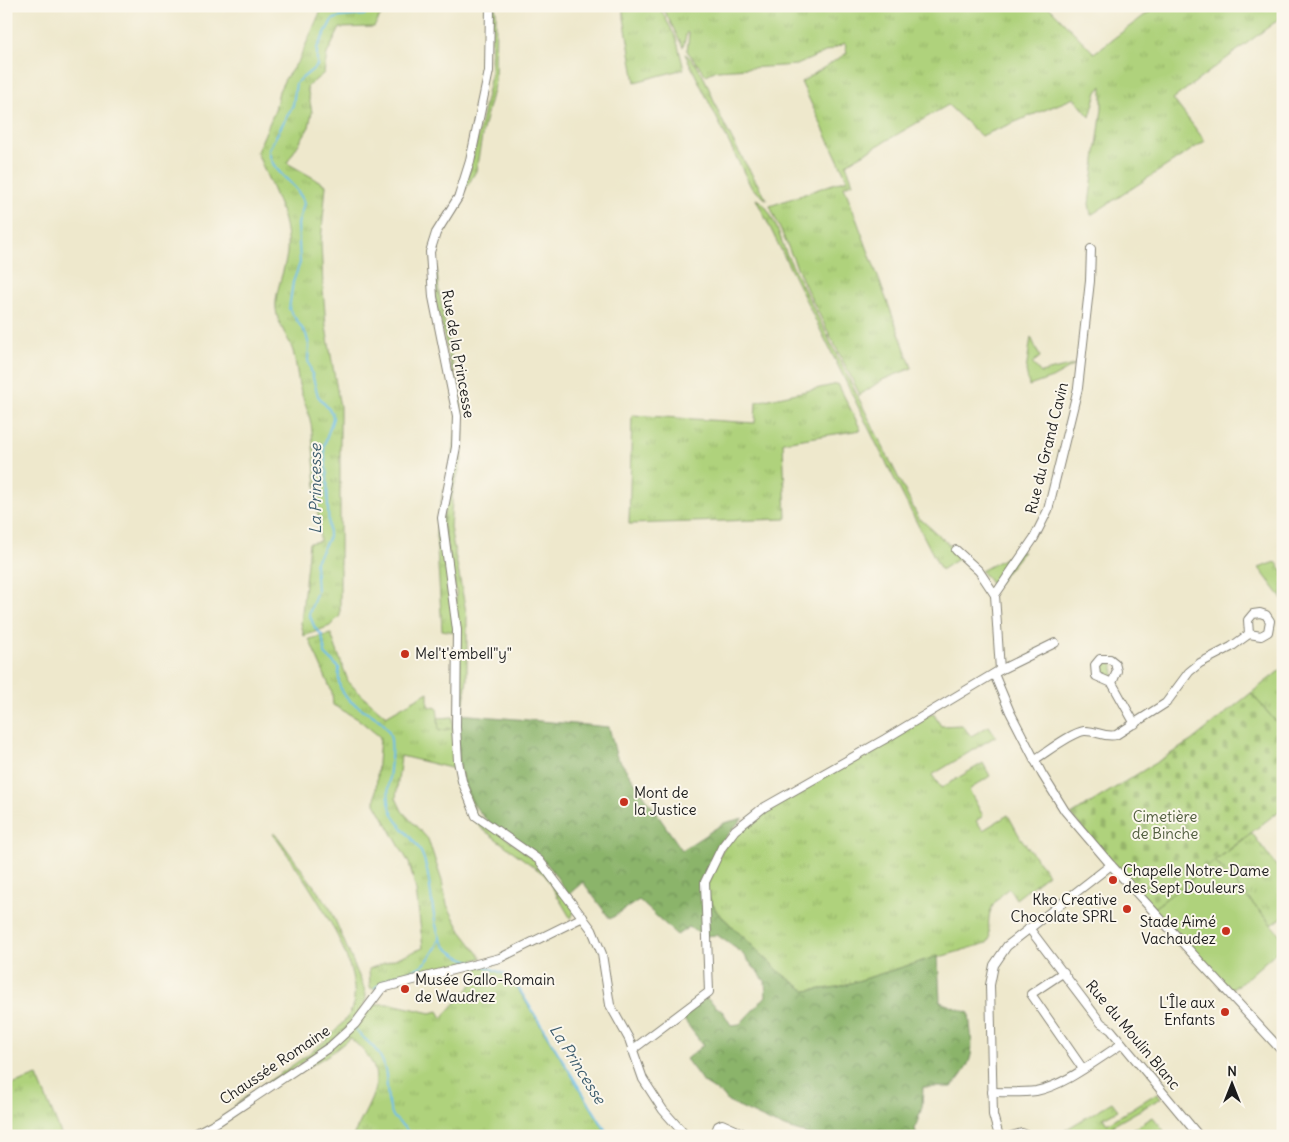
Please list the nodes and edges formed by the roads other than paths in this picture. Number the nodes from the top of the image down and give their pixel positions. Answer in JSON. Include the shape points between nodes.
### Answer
{"nodes":[{"id":1,"x":490,"y":6,"type":"edge"},
{"id":2,"x":1090,"y":249,"type":"dead end"},
{"id":3,"x":956,"y":550,"type":"dead end"},
{"id":4,"x":995,"y":595,"type":"junction"},
{"id":5,"x":1249,"y":634,"type":"dead end"},
{"id":6,"x":1055,"y":643,"type":"dead end"},
{"id":7,"x":997,"y":672,"type":"junction"},
{"id":8,"x":1112,"y":683,"type":"dead end"},
{"id":9,"x":1135,"y":724,"type":"junction"},
{"id":10,"x":1034,"y":760,"type":"junction"},
{"id":11,"x":1111,"y":865,"type":"junction"},
{"id":12,"x":583,"y":917,"type":"junction"},
{"id":13,"x":1029,"y":928,"type":"junction"},
{"id":14,"x":1064,"y":972,"type":"junction"},
{"id":15,"x":1122,"y":1044,"type":"junction"},
{"id":16,"x":632,"y":1050,"type":"junction"},
{"id":17,"x":1283,"y":1052,"type":"edge"},
{"id":18,"x":1083,"y":1069,"type":"junction"},
{"id":19,"x":992,"y":1092,"type":"junction"},
{"id":20,"x":191,"y":1136,"type":"edge"},
{"id":21,"x":686,"y":1136,"type":"edge"},
{"id":22,"x":714,"y":1136,"type":"edge"},
{"id":23,"x":749,"y":1136,"type":"edge"},
{"id":24,"x":999,"y":1136,"type":"edge"},
{"id":25,"x":1012,"y":1136,"type":"edge"},
{"id":26,"x":1029,"y":1136,"type":"edge"},
{"id":27,"x":1199,"y":1136,"type":"edge"}],
"edges":[{"from":1,"to":12,"type":"street","name":"Rue de la Princesse","via":[[489,71],[470,161],[459,196],[431,246],[433,297],[457,416],[456,447],[442,527],[456,618],[456,736],[462,781],[476,816],[539,860]]},
{"from":2,"to":4,"type":"street","name":"Rue du Grand Cavin","via":[[1090,281],[1078,388],[1048,510],[1034,538]]},
{"from":3,"to":4,"type":"street","via":[[979,571]]},
{"from":4,"to":7,"type":"street"},
{"from":5,"to":9,"type":"street","via":[[1200,663],[1189,672],[1166,703]]},
{"from":6,"to":7,"type":"street"},
{"from":7,"to":10,"type":"street","via":[[1010,712]]},
{"from":7,"to":16,"type":"street","via":[[885,740],[763,808],[735,830],[722,847],[705,882],[709,992]]},
{"from":8,"to":9,"type":"street"},
{"from":9,"to":10,"type":"street","via":[[1113,736],[1082,732]]},
{"from":10,"to":11,"type":"street","via":[[1065,811]]},
{"from":11,"to":13,"type":"street"},
{"from":11,"to":17,"type":"street"},
{"from":12,"to":16,"type":"street","name":"Rue de la Princesse","via":[[599,944],[608,999]]},
{"from":12,"to":20,"type":"street","name":"Chaussée Romaine","via":[[500,958],[382,988],[355,1024],[331,1046],[219,1121]]},
{"from":13,"to":14,"type":"street","name":"Rue du Moulin Blanc"},
{"from":13,"to":19,"type":"street","via":[[1003,950],[991,975]]},
{"from":14,"to":15,"type":"street","name":"Rue du Moulin Blanc","via":[[1102,1024]]},
{"from":14,"to":18,"type":"street","via":[[1031,994]]},
{"from":15,"to":18,"type":"street"},
{"from":15,"to":27,"type":"street","name":"Rue du Moulin Blanc"},
{"from":16,"to":21,"type":"street","name":"Rue de la Princesse","via":[[643,1079]]},
{"from":18,"to":19,"type":"street","via":[[1038,1090]]},
{"from":19,"to":24,"type":"street","via":[[993,1119]]},
{"from":22,"to":23,"type":"street","via":[[722,1124]]},
{"from":25,"to":26,"type":"street","via":[[1022,1133]]}]}
